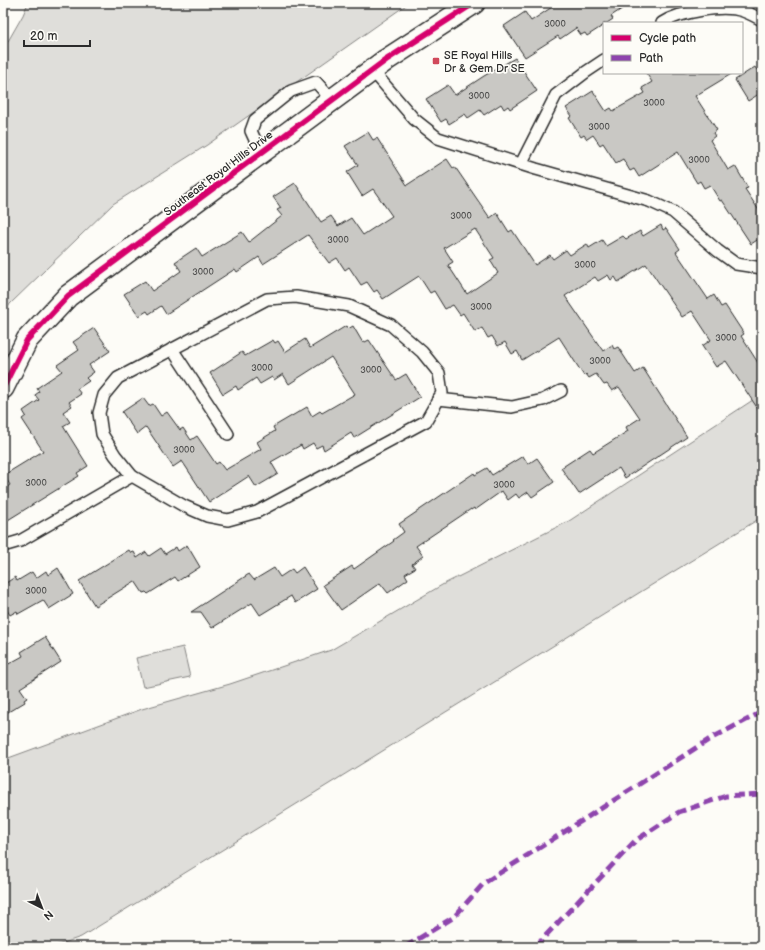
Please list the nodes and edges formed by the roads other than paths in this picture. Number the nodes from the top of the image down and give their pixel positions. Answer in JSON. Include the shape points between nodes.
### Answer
{"nodes":[{"id":1,"x":474,"y":3,"type":"edge"},
{"id":2,"x":762,"y":20,"type":"edge"},
{"id":3,"x":663,"y":22,"type":"edge"},
{"id":4,"x":603,"y":61,"type":"edge"},
{"id":5,"x":372,"y":70,"type":"junction"},
{"id":6,"x":332,"y":100,"type":"junction"},
{"id":7,"x":261,"y":153,"type":"junction"},
{"id":8,"x":521,"y":164,"type":"junction"},
{"id":9,"x":762,"y":268,"type":"edge"},
{"id":10,"x":172,"y":349,"type":"junction"},
{"id":11,"x":3,"y":388,"type":"edge"},
{"id":12,"x":561,"y":392,"type":"dead end"},
{"id":13,"x":438,"y":399,"type":"junction"},
{"id":14,"x":228,"y":434,"type":"dead end"},
{"id":15,"x":132,"y":476,"type":"junction"},
{"id":16,"x":3,"y":546,"type":"edge"}],
"edges":[{"from":1,"to":5,"type":"street","name":"Southeast Royal Hills Drive"},
{"from":2,"to":3,"type":"lane","via":[[741,10],[714,8],[669,18]]},
{"from":4,"to":8,"type":"lane","via":[[556,95]]},
{"from":5,"to":6,"type":"street","name":"Southeast Royal Hills Drive"},
{"from":5,"to":8,"type":"lane","via":[[414,118],[438,138]]},
{"from":6,"to":7,"type":"street","name":"Southeast Royal Hills Drive"},
{"from":6,"to":7,"type":"lane","via":[[316,82],[291,91],[255,120],[251,131]]},
{"from":7,"to":11,"type":"street","name":"Southeast Royal Hills Drive","via":[[68,296],[27,340]]},
{"from":8,"to":9,"type":"lane","via":[[649,201],[673,212],[736,264]]},
{"from":10,"to":13,"type":"lane","via":[[267,299],[296,296],[349,306],[391,325],[422,352],[439,373],[442,393]]},
{"from":10,"to":14,"type":"lane"},
{"from":10,"to":15,"type":"lane","via":[[118,378],[104,395],[99,413],[102,434]]},
{"from":12,"to":13,"type":"lane","via":[[543,400],[512,407]]},
{"from":13,"to":15,"type":"lane","via":[[426,421],[257,512],[228,520],[196,511]]},
{"from":15,"to":16,"type":"lane","via":[[20,541]]}]}
